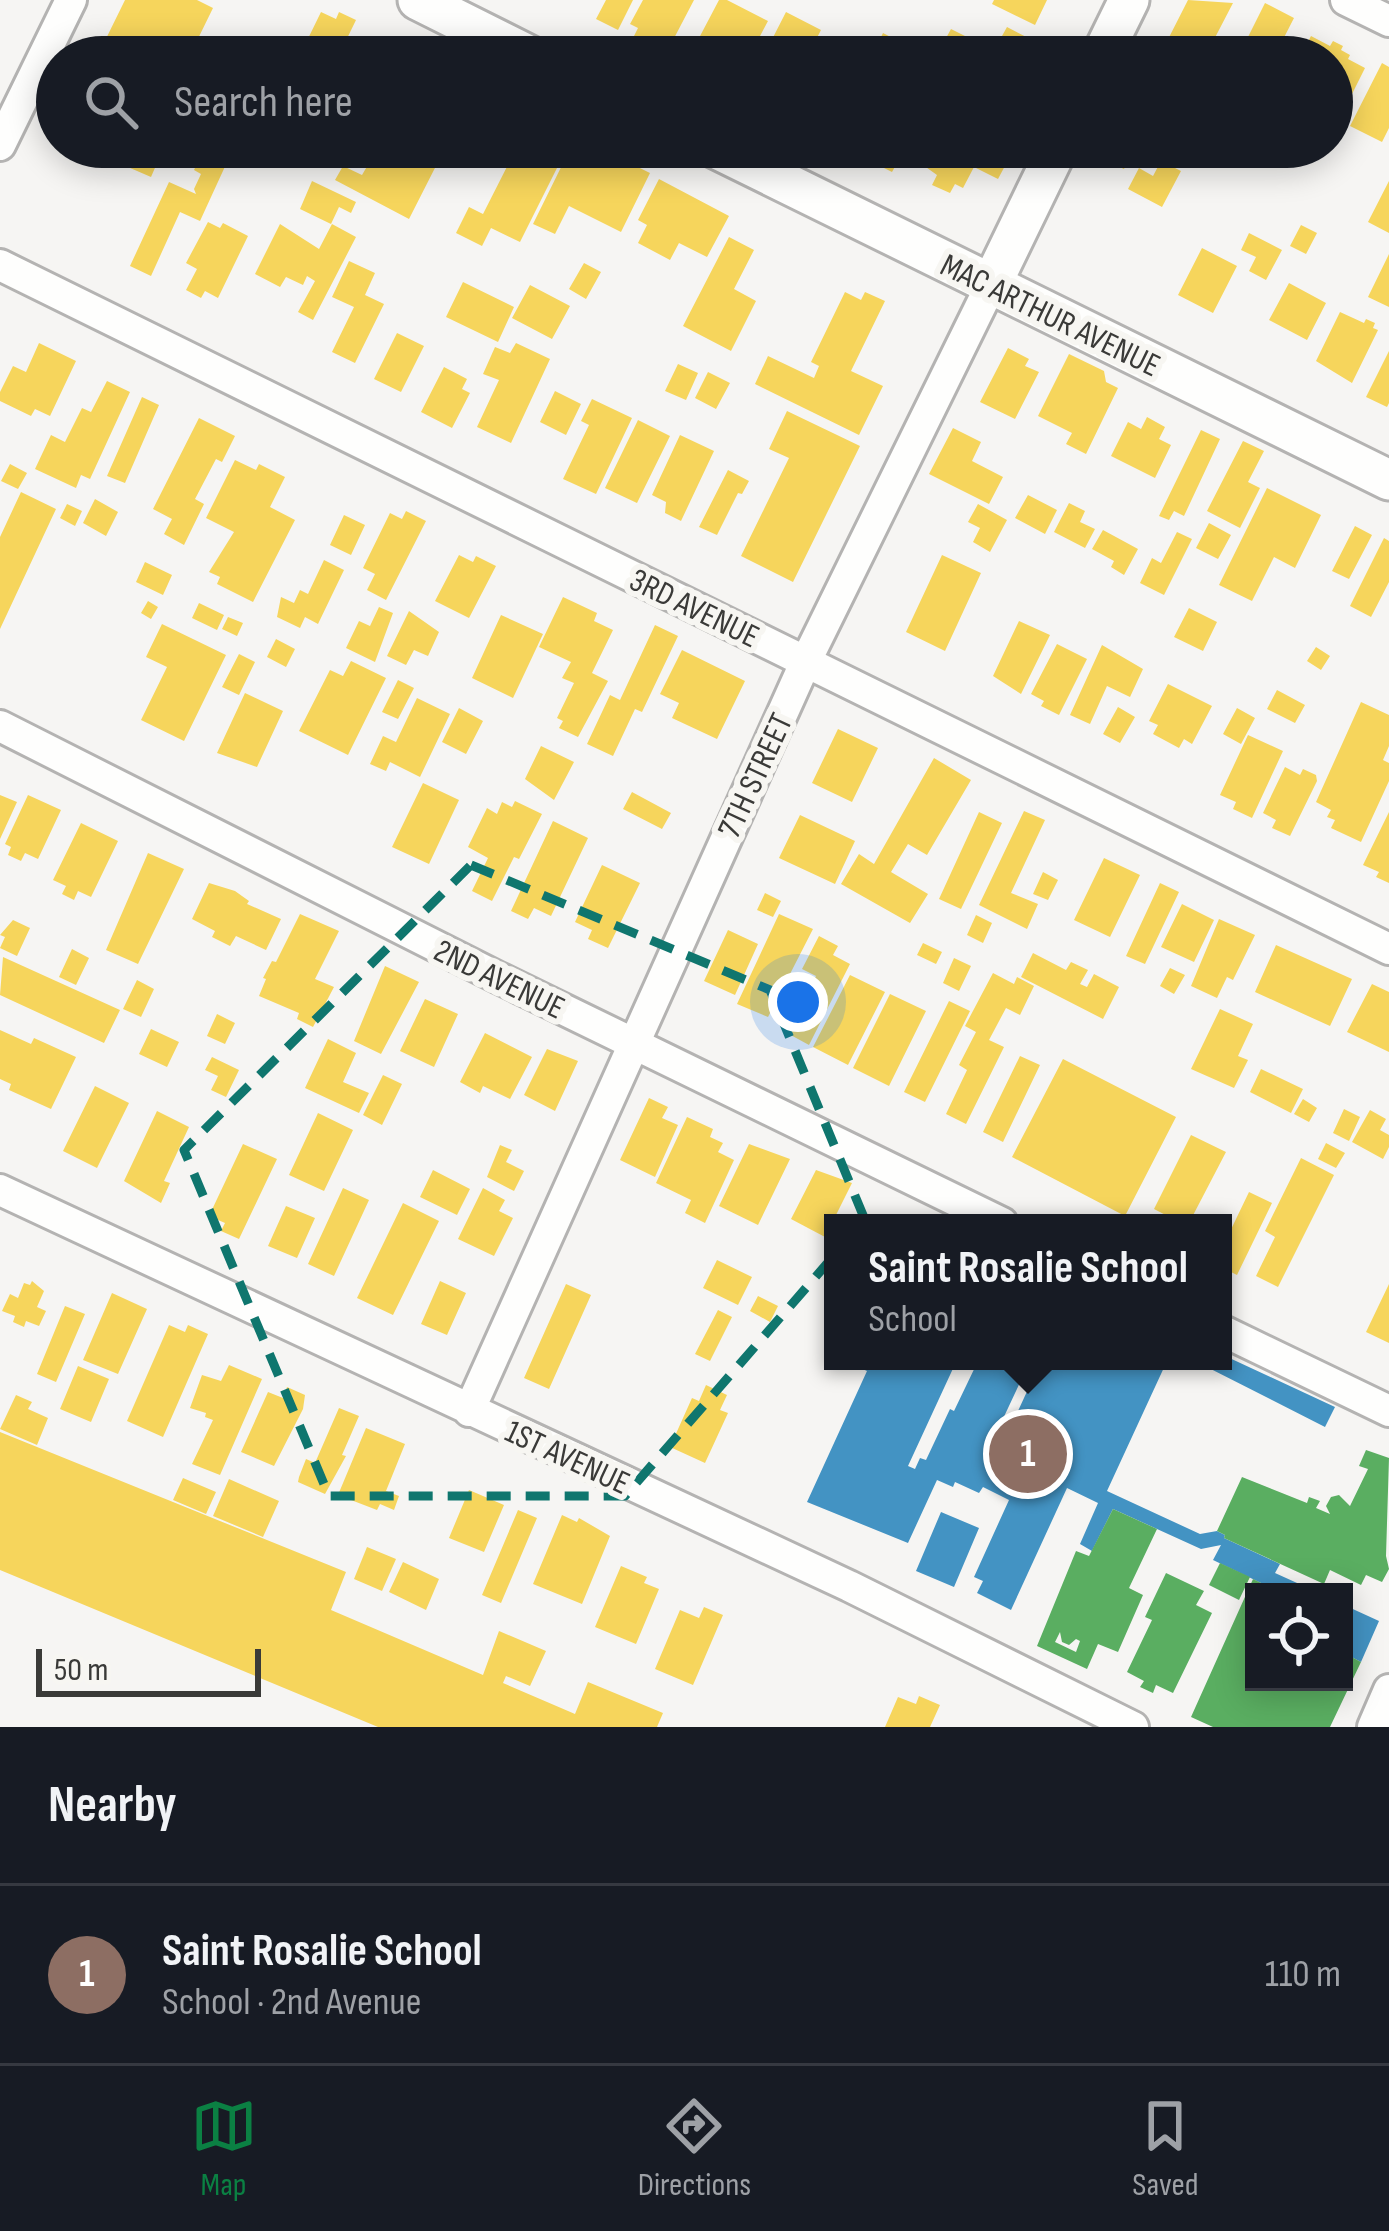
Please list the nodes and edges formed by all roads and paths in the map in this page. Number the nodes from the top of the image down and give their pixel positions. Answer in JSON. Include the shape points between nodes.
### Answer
{"nodes":[{"id":1,"x":71,"y":0,"type":"edge"},
{"id":2,"x":418,"y":0,"type":"edge"},
{"id":3,"x":1129,"y":0,"type":"edge"},
{"id":4,"x":1346,"y":0,"type":"edge"},
{"id":5,"x":1389,"y":21,"type":"edge"},
{"id":6,"x":53,"y":36,"type":"edge"},
{"id":7,"x":490,"y":36,"type":"edge"},
{"id":8,"x":1112,"y":36,"type":"edge"},
{"id":9,"x":36,"y":71,"type":"edge"},
{"id":10,"x":0,"y":145,"type":"edge"},
{"id":11,"x":755,"y":168,"type":"edge"},
{"id":12,"x":1048,"y":168,"type":"edge"},
{"id":13,"x":0,"y":265,"type":"edge"},
{"id":14,"x":991,"y":285,"type":"junction"},
{"id":15,"x":1389,"y":480,"type":"edge"},
{"id":16,"x":806,"y":662,"type":"junction"},
{"id":17,"x":0,"y":726,"type":"edge"},
{"id":18,"x":1389,"y":949,"type":"edge"},
{"id":19,"x":632,"y":1042,"type":"junction"},
{"id":20,"x":0,"y":1190,"type":"edge"},
{"id":21,"x":984,"y":1214,"type":"edge"},
{"id":22,"x":1232,"y":1334,"type":"edge"},
{"id":23,"x":469,"y":1411,"type":"junction"},
{"id":24,"x":1389,"y":1412,"type":"edge"},
{"id":25,"x":1389,"y":1690,"type":"edge"},
{"id":26,"x":1133,"y":1727,"type":"edge"},
{"id":27,"x":1373,"y":1727,"type":"edge"}],
"edges":[{"from":1,"to":6,"type":"street"},
{"from":2,"to":7,"type":"street"},
{"from":3,"to":8,"type":"street"},
{"from":4,"to":5,"type":"street"},
{"from":9,"to":10,"type":"street"},
{"from":11,"to":14,"type":"street","name":"MAC ARTHUR AVENUE"},
{"from":12,"to":14,"type":"street","name":"7TH STREET"},
{"from":13,"to":16,"type":"street","name":"3RD AVENUE"},
{"from":14,"to":15,"type":"street","name":"MAC ARTHUR AVENUE"},
{"from":14,"to":16,"type":"street","name":"7TH STREET"},
{"from":16,"to":18,"type":"street","name":"3RD AVENUE"},
{"from":16,"to":19,"type":"street","name":"7TH STREET"},
{"from":17,"to":19,"type":"street","name":"2ND AVENUE"},
{"from":19,"to":21,"type":"street","name":"2ND AVENUE"},
{"from":19,"to":23,"type":"street","name":"7TH STREET"},
{"from":20,"to":23,"type":"street","name":"1ST AVENUE"},
{"from":22,"to":24,"type":"street"},
{"from":23,"to":26,"type":"street","name":"1ST AVENUE"},
{"from":25,"to":27,"type":"street"}]}
